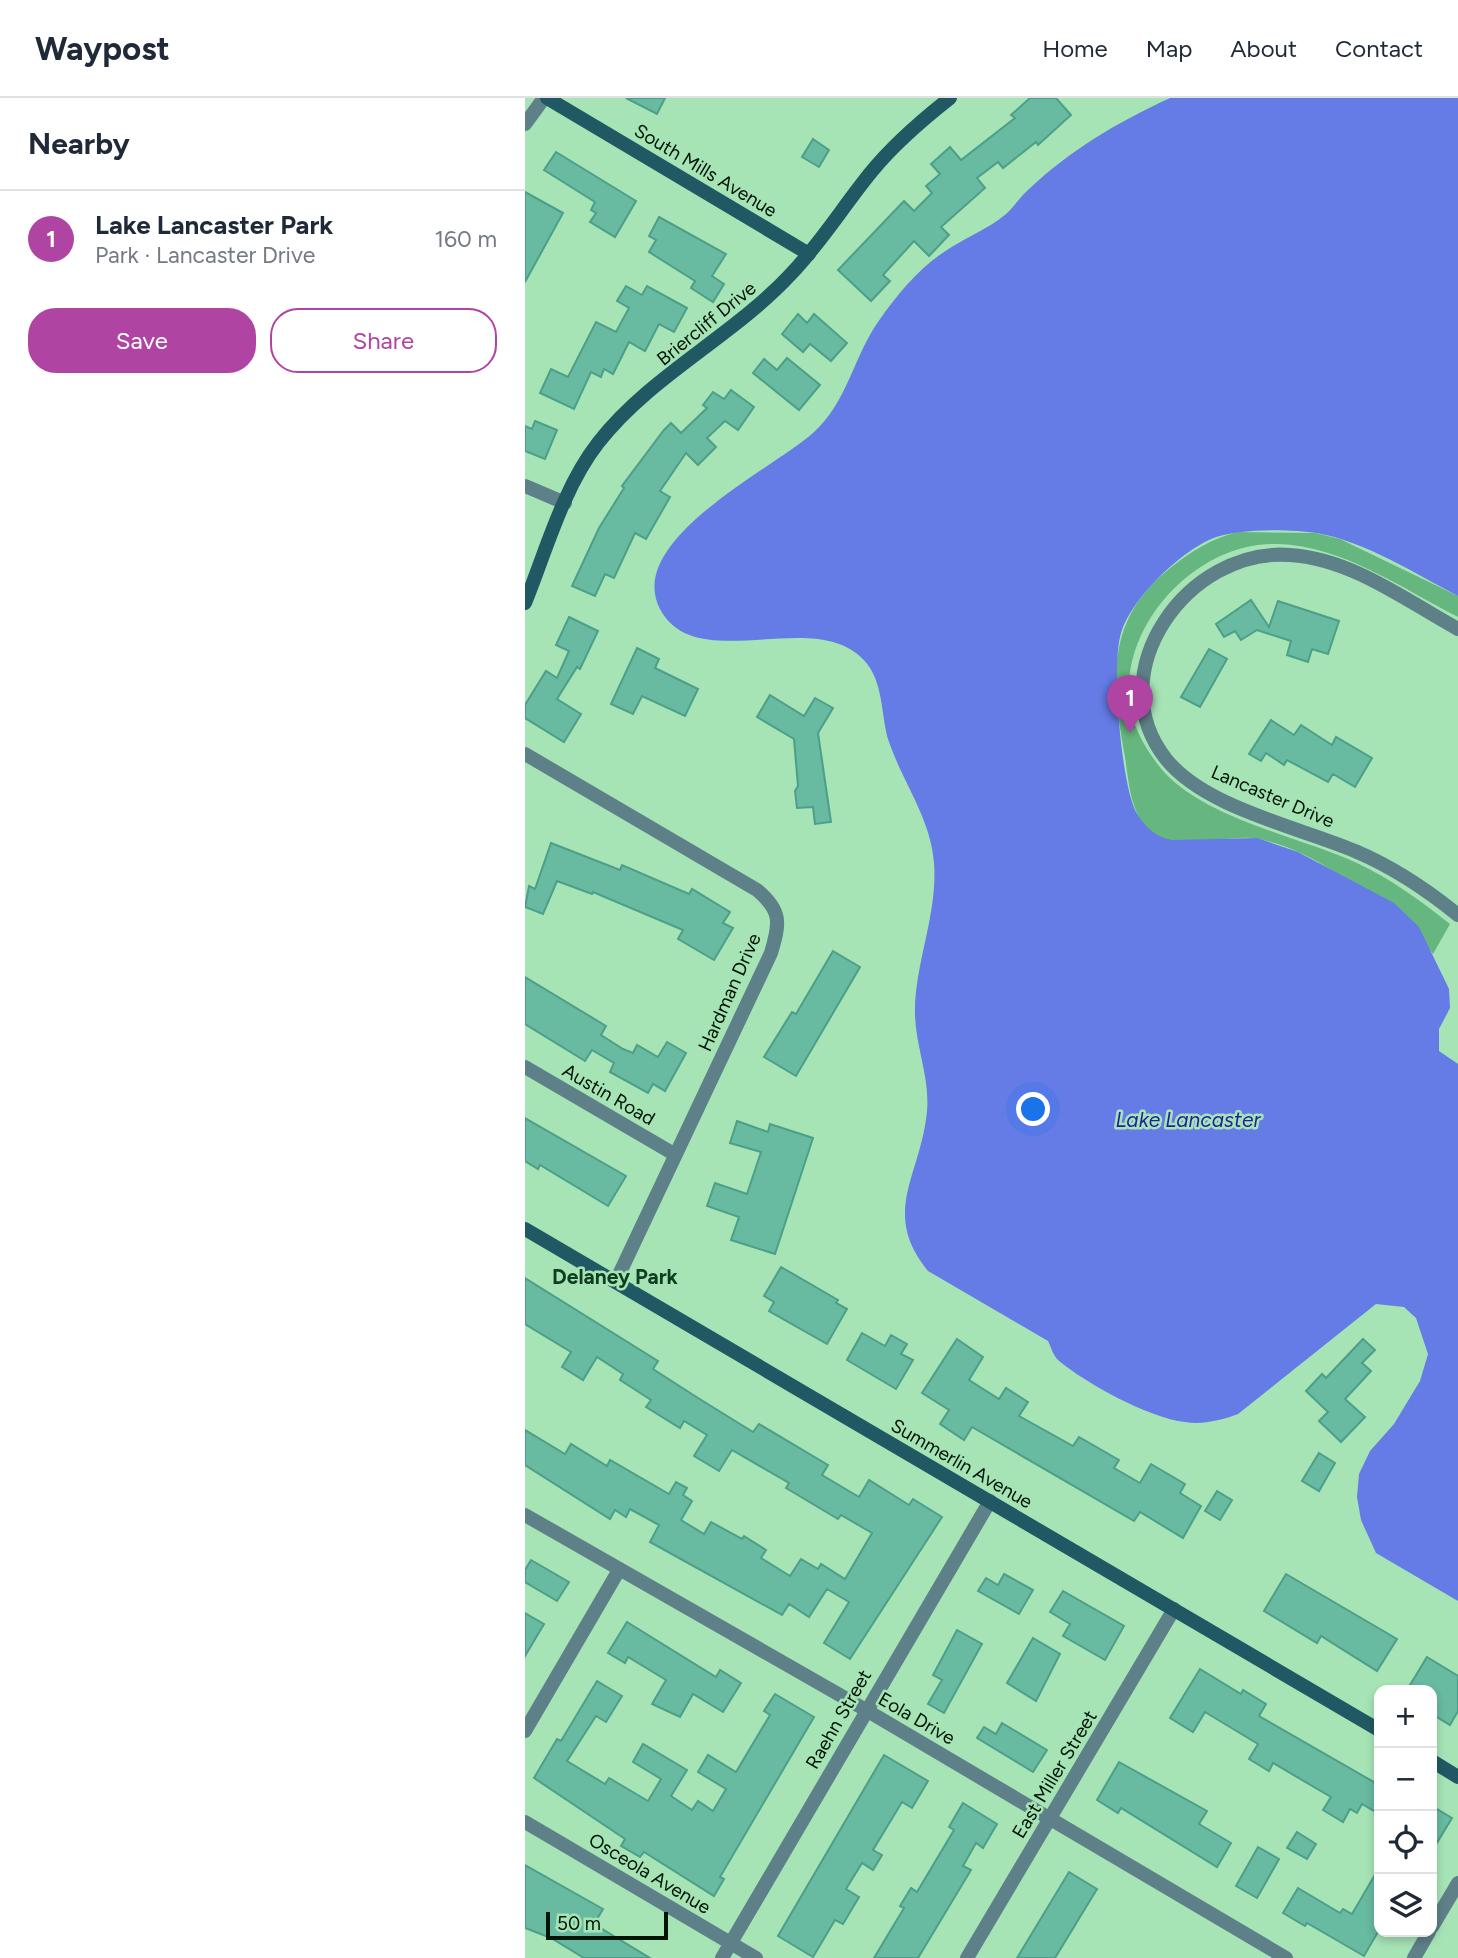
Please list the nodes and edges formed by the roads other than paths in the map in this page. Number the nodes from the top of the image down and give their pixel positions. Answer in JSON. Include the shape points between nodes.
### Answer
{"nodes":[{"id":1,"x":545,"y":98,"type":"edge"},
{"id":2,"x":950,"y":98,"type":"edge"},
{"id":3,"x":525,"y":124,"type":"edge"},
{"id":4,"x":809,"y":254,"type":"junction"},
{"id":5,"x":525,"y":486,"type":"edge"},
{"id":6,"x":565,"y":503,"type":"junction"},
{"id":7,"x":525,"y":603,"type":"edge"},
{"id":8,"x":1458,"y":629,"type":"edge"},
{"id":9,"x":525,"y":754,"type":"edge"},
{"id":10,"x":1458,"y":915,"type":"edge"},
{"id":11,"x":525,"y":1067,"type":"edge"},
{"id":12,"x":674,"y":1154,"type":"junction"},
{"id":13,"x":525,"y":1229,"type":"edge"},
{"id":14,"x":616,"y":1281,"type":"junction"},
{"id":15,"x":990,"y":1502,"type":"junction"},
{"id":16,"x":525,"y":1515,"type":"edge"},
{"id":17,"x":619,"y":1570,"type":"junction"},
{"id":18,"x":1174,"y":1609,"type":"junction"},
{"id":19,"x":866,"y":1710,"type":"junction"},
{"id":20,"x":1374,"y":1727,"type":"edge"},
{"id":21,"x":525,"y":1731,"type":"edge"},
{"id":22,"x":1437,"y":1764,"type":"edge"},
{"id":23,"x":1458,"y":1777,"type":"edge"},
{"id":24,"x":1050,"y":1818,"type":"junction"},
{"id":25,"x":525,"y":1822,"type":"edge"},
{"id":26,"x":1458,"y":1883,"type":"edge"},
{"id":27,"x":1437,"y":1919,"type":"edge"},
{"id":28,"x":1426,"y":1937,"type":"edge"},
{"id":29,"x":731,"y":1943,"type":"junction"},
{"id":30,"x":722,"y":1958,"type":"edge"},
{"id":31,"x":756,"y":1958,"type":"edge"},
{"id":32,"x":967,"y":1958,"type":"edge"},
{"id":33,"x":1286,"y":1958,"type":"edge"},
{"id":34,"x":1414,"y":1958,"type":"edge"}],
"edges":[{"from":1,"to":3,"type":"street"},
{"from":1,"to":4,"type":"street","name":"South Mills Avenue"},
{"from":2,"to":4,"type":"street","name":"Briercliff Drive","via":[[873,171]]},
{"from":4,"to":6,"type":"street","name":"Briercliff Drive","via":[[750,315],[620,419],[597,444]]},
{"from":5,"to":6,"type":"street"},
{"from":6,"to":7,"type":"street","name":"Briercliff Drive"},
{"from":8,"to":10,"type":"street","name":"Lancaster Drive","via":[[1352,570],[1288,554],[1259,557],[1224,569],[1192,588],[1167,616],[1142,672],[1151,735],[1167,760],[1190,781],[1221,799],[1394,869]]},
{"from":9,"to":12,"type":"street","name":"Hardman Drive","via":[[757,890],[778,914],[771,953]]},
{"from":11,"to":12,"type":"street","name":"Austin Road"},
{"from":12,"to":14,"type":"street","name":"Hardman Drive"},
{"from":13,"to":14,"type":"street","name":"Summerlin Avenue"},
{"from":14,"to":15,"type":"street","name":"Summerlin Avenue"},
{"from":15,"to":18,"type":"street","name":"Summerlin Avenue"},
{"from":15,"to":19,"type":"street","name":"Raehn Street"},
{"from":16,"to":17,"type":"street","name":"Eola Drive"},
{"from":17,"to":19,"type":"street","name":"Eola Drive"},
{"from":17,"to":21,"type":"street"},
{"from":18,"to":20,"type":"street","name":"Summerlin Avenue"},
{"from":18,"to":24,"type":"street","name":"East Miller Street"},
{"from":19,"to":24,"type":"street","name":"Eola Drive"},
{"from":19,"to":29,"type":"street","name":"Raehn Street"},
{"from":22,"to":23,"type":"street"},
{"from":24,"to":32,"type":"street","name":"East Miller Street"},
{"from":24,"to":33,"type":"street","name":"Eola Drive"},
{"from":25,"to":29,"type":"street","name":"Osceola Avenue"},
{"from":26,"to":27,"type":"street"},
{"from":28,"to":34,"type":"street"},
{"from":29,"to":30,"type":"street","name":"Raehn Street"},
{"from":29,"to":31,"type":"street","name":"Osceola Avenue"}]}
